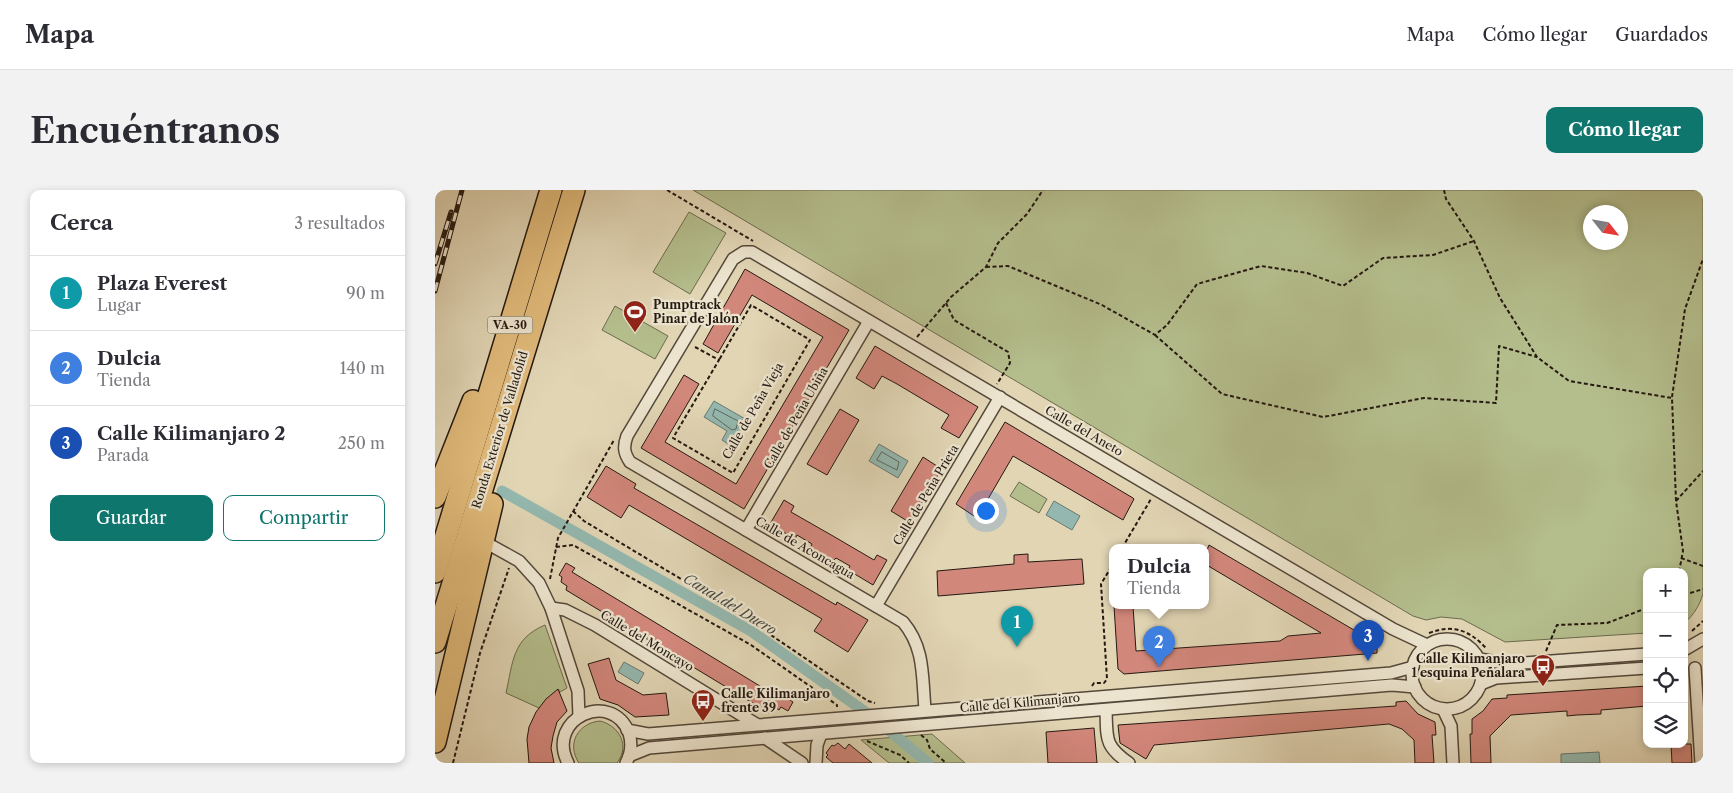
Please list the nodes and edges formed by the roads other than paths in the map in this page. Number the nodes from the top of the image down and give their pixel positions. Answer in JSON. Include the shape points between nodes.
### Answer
{"nodes":[{"id":1,"x":551,"y":190,"type":"edge"},
{"id":2,"x":574,"y":190,"type":"edge"},
{"id":3,"x":539,"y":230,"type":"junction"},
{"id":4,"x":537,"y":311,"type":"junction"},
{"id":5,"x":869,"y":320,"type":"junction"},
{"id":6,"x":995,"y":395,"type":"junction"},
{"id":7,"x":625,"y":440,"type":"joint"},
{"id":8,"x":435,"y":497,"type":"edge"},
{"id":9,"x":747,"y":530,"type":"junction"},
{"id":10,"x":492,"y":546,"type":"dead end"},
{"id":11,"x":435,"y":572,"type":"edge"},
{"id":12,"x":876,"y":606,"type":"junction"},
{"id":13,"x":551,"y":608,"type":"junction"},
{"id":14,"x":1703,"y":639,"type":"edge"},
{"id":15,"x":435,"y":642,"type":"edge"},
{"id":16,"x":1688,"y":648,"type":"edge"},
{"id":17,"x":1424,"y":649,"type":"junction"},
{"id":18,"x":1643,"y":654,"type":"edge"},
{"id":19,"x":1479,"y":659,"type":"junction"},
{"id":20,"x":1413,"y":667,"type":"junction"},
{"id":21,"x":1643,"y":668,"type":"edge"},
{"id":22,"x":1694,"y":668,"type":"edge"},
{"id":23,"x":1481,"y":684,"type":"junction"},
{"id":24,"x":1415,"y":687,"type":"junction"},
{"id":25,"x":578,"y":691,"type":"junction"},
{"id":26,"x":725,"y":704,"type":"junction"},
{"id":27,"x":1459,"y":708,"type":"junction"},
{"id":28,"x":925,"y":709,"type":"junction"},
{"id":29,"x":1443,"y":709,"type":"junction"},
{"id":30,"x":1106,"y":710,"type":"junction"},
{"id":31,"x":593,"y":712,"type":"junction"},
{"id":32,"x":579,"y":717,"type":"junction"},
{"id":33,"x":756,"y":724,"type":"junction"},
{"id":34,"x":1451,"y":726,"type":"junction"},
{"id":35,"x":722,"y":727,"type":"junction"},
{"id":36,"x":627,"y":730,"type":"junction"},
{"id":37,"x":821,"y":734,"type":"junction"},
{"id":38,"x":765,"y":738,"type":"junction"},
{"id":39,"x":435,"y":742,"type":"edge"},
{"id":40,"x":627,"y":759,"type":"edge"},
{"id":41,"x":569,"y":763,"type":"edge"},
{"id":42,"x":802,"y":763,"type":"edge"},
{"id":43,"x":816,"y":763,"type":"edge"},
{"id":44,"x":1129,"y":763,"type":"edge"},
{"id":45,"x":1453,"y":763,"type":"edge"},
{"id":46,"x":1701,"y":763,"type":"edge"}],
"edges":[{"from":1,"to":3,"type":"highway","name":"Ronda Exterior de Valladolid","number":"VA-30"},
{"from":2,"to":4,"type":"highway","name":"Ronda Exterior de Valladolid","number":"VA-30"},
{"from":3,"to":8,"type":"highway"},
{"from":3,"to":11,"type":"highway","name":"Ronda Exterior de Valladolid","number":"VA-30"},
{"from":4,"to":15,"type":"highway","name":"Ronda Exterior de Valladolid","number":"VA-30"},
{"from":4,"to":39,"type":"highway"},
{"from":5,"to":6,"type":"street","name":"Calle del Aneto"},
{"from":5,"to":7,"type":"street","name":"Calle del Aneto","via":[[752,252],[744,252],[733,259]]},
{"from":5,"to":9,"type":"street","name":"Calle de Peña Ubiña"},
{"from":6,"to":12,"type":"street","name":"Calle de Peña Prieta"},
{"from":6,"to":17,"type":"street","name":"Calle del Aneto"},
{"from":7,"to":9,"type":"street","name":"Calle de Aconcagua","via":[[625,454],[630,462]]},
{"from":9,"to":12,"type":"street","name":"Calle de Aconcagua"},
{"from":10,"to":13,"type":"street","via":[[513,556],[531,572]]},
{"from":12,"to":28,"type":"street","name":"Calle de Aconcagua","via":[[903,622],[914,635],[919,648]]},
{"from":13,"to":25,"type":"street"},
{"from":13,"to":26,"type":"street","name":"Calle del Moncayo","via":[[565,610],[595,625]]},
{"from":14,"to":16,"type":"street"},
{"from":17,"to":19,"type":"street","via":[[1442,640],[1456,640],[1471,648]]},
{"from":17,"to":20,"type":"street"},
{"from":18,"to":19,"type":"street","via":[[1542,655],[1510,664]]},
{"from":19,"to":23,"type":"street","via":[[1483,671]]},
{"from":20,"to":24,"type":"street"},
{"from":20,"to":28,"type":"street","name":"Calle del Kilimanjaro","via":[[1391,672],[1088,699]]},
{"from":21,"to":23,"type":"street","via":[[1496,678]]},
{"from":22,"to":46,"type":"street"},
{"from":23,"to":27,"type":"street","via":[[1473,699]]},
{"from":24,"to":29,"type":"street","via":[[1428,704]]},
{"from":24,"to":30,"type":"street","name":"Calle del Kilimanjaro","via":[[1392,685]]},
{"from":25,"to":31,"type":"street"},
{"from":25,"to":32,"type":"street"},
{"from":26,"to":33,"type":"street","name":"Calle del Moncayo"},
{"from":26,"to":35,"type":"street"},
{"from":27,"to":29,"type":"street"},
{"from":27,"to":34,"type":"street"},
{"from":28,"to":33,"type":"street","name":"Calle del Kilimanjaro"},
{"from":29,"to":34,"type":"street"},
{"from":30,"to":37,"type":"street","name":"Calle del Kilimanjaro"},
{"from":30,"to":44,"type":"street","via":[[1108,742],[1114,753]]},
{"from":31,"to":32,"type":"street"},
{"from":31,"to":36,"type":"street","via":[[612,715]]},
{"from":32,"to":41,"type":"street","via":[[569,726],[564,739]]},
{"from":33,"to":35,"type":"street","name":"Calle del Kilimanjaro"},
{"from":34,"to":45,"type":"street"},
{"from":35,"to":36,"type":"street","name":"Calle del Kilimanjaro","via":[[648,734]]},
{"from":36,"to":40,"type":"street","via":[[631,744]]},
{"from":37,"to":38,"type":"street","name":"Calle del Kilimanjaro"},
{"from":37,"to":43,"type":"street"},
{"from":38,"to":40,"type":"street","name":"Calle del Kilimanjaro","via":[[649,748]]},
{"from":38,"to":42,"type":"street"}]}
